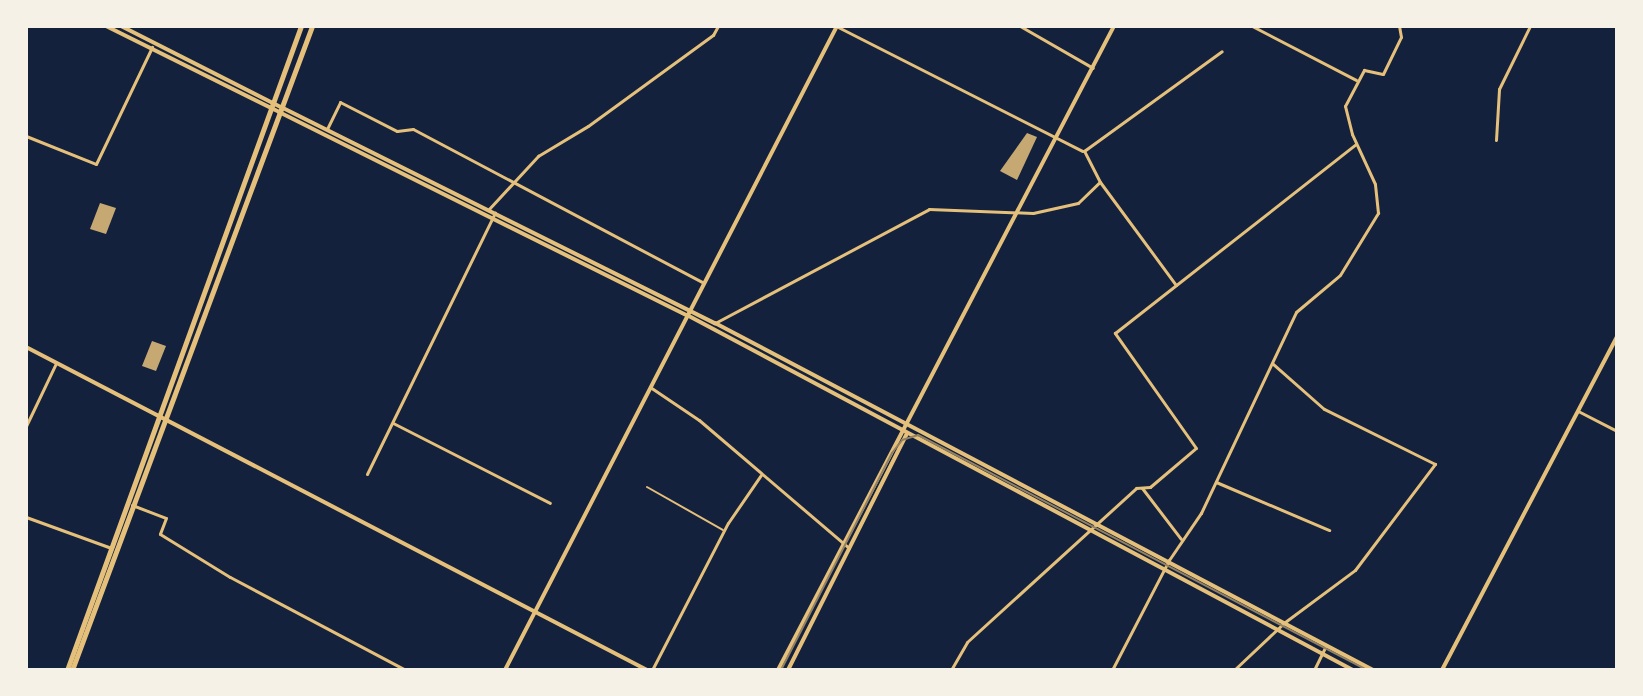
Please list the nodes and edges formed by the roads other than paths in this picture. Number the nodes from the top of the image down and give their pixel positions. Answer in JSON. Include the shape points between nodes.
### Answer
{"nodes":[{"id":1,"x":106,"y":26,"type":"edge"},
{"id":2,"x":121,"y":26,"type":"edge"},
{"id":3,"x":301,"y":26,"type":"edge"},
{"id":4,"x":312,"y":26,"type":"edge"},
{"id":5,"x":718,"y":26,"type":"edge"},
{"id":6,"x":836,"y":26,"type":"edge"},
{"id":7,"x":1020,"y":26,"type":"edge"},
{"id":8,"x":1114,"y":26,"type":"edge"},
{"id":9,"x":1252,"y":26,"type":"edge"},
{"id":10,"x":1399,"y":26,"type":"edge"},
{"id":11,"x":1530,"y":26,"type":"edge"},
{"id":12,"x":153,"y":45,"type":"junction"},
{"id":13,"x":1222,"y":51,"type":"dead end"},
{"id":14,"x":1093,"y":68,"type":"junction"},
{"id":15,"x":1356,"y":80,"type":"junction"},
{"id":16,"x":271,"y":104,"type":"junction"},
{"id":17,"x":280,"y":109,"type":"junction"},
{"id":18,"x":326,"y":130,"type":"junction"},
{"id":19,"x":26,"y":136,"type":"edge"},
{"id":20,"x":1056,"y":138,"type":"junction"},
{"id":21,"x":1496,"y":140,"type":"dead end"},
{"id":22,"x":1356,"y":144,"type":"junction"},
{"id":23,"x":1084,"y":151,"type":"junction"},
{"id":24,"x":510,"y":181,"type":"junction"},
{"id":25,"x":1100,"y":182,"type":"junction"},
{"id":26,"x":488,"y":210,"type":"junction"},
{"id":27,"x":1018,"y":213,"type":"junction"},
{"id":28,"x":493,"y":215,"type":"junction"},
{"id":29,"x":704,"y":283,"type":"junction"},
{"id":30,"x":1176,"y":285,"type":"junction"},
{"id":31,"x":689,"y":313,"type":"junction"},
{"id":32,"x":715,"y":323,"type":"junction"},
{"id":33,"x":1617,"y":336,"type":"edge"},
{"id":34,"x":26,"y":347,"type":"edge"},
{"id":35,"x":1270,"y":362,"type":"junction"},
{"id":36,"x":56,"y":363,"type":"junction"},
{"id":37,"x":650,"y":387,"type":"junction"},
{"id":38,"x":1578,"y":411,"type":"junction"},
{"id":39,"x":161,"y":419,"type":"junction"},
{"id":40,"x":393,"y":423,"type":"junction"},
{"id":41,"x":908,"y":424,"type":"junction"},
{"id":42,"x":26,"y":426,"type":"edge"},
{"id":43,"x":905,"y":431,"type":"junction"},
{"id":44,"x":1617,"y":431,"type":"edge"},
{"id":45,"x":367,"y":474,"type":"dead end"},
{"id":46,"x":761,"y":475,"type":"junction"},
{"id":47,"x":1216,"y":482,"type":"junction"},
{"id":48,"x":647,"y":487,"type":"dead end"},
{"id":49,"x":1142,"y":488,"type":"junction"},
{"id":50,"x":550,"y":503,"type":"dead end"},
{"id":51,"x":132,"y":505,"type":"junction"},
{"id":52,"x":26,"y":517,"type":"edge"},
{"id":53,"x":1098,"y":524,"type":"junction"},
{"id":54,"x":724,"y":530,"type":"junction"},
{"id":55,"x":1329,"y":530,"type":"dead end"},
{"id":56,"x":1091,"y":531,"type":"junction"},
{"id":57,"x":1181,"y":539,"type":"junction"},
{"id":58,"x":842,"y":543,"type":"junction"},
{"id":59,"x":111,"y":548,"type":"junction"},
{"id":60,"x":850,"y":549,"type":"junction"},
{"id":61,"x":1169,"y":560,"type":"junction"},
{"id":62,"x":1164,"y":569,"type":"junction"},
{"id":63,"x":535,"y":611,"type":"junction"},
{"id":64,"x":1285,"y":622,"type":"junction"},
{"id":65,"x":1279,"y":630,"type":"junction"},
{"id":66,"x":1326,"y":645,"type":"junction"},
{"id":67,"x":1322,"y":653,"type":"junction"},
{"id":68,"x":70,"y":670,"type":"edge"},
{"id":69,"x":406,"y":670,"type":"edge"},
{"id":70,"x":505,"y":670,"type":"edge"},
{"id":71,"x":647,"y":670,"type":"edge"},
{"id":72,"x":778,"y":670,"type":"edge"},
{"id":73,"x":788,"y":670,"type":"edge"},
{"id":74,"x":951,"y":670,"type":"edge"},
{"id":75,"x":1112,"y":670,"type":"edge"},
{"id":76,"x":1234,"y":670,"type":"edge"},
{"id":77,"x":1314,"y":670,"type":"edge"},
{"id":78,"x":1353,"y":670,"type":"edge"},
{"id":79,"x":1373,"y":670,"type":"edge"},
{"id":80,"x":1442,"y":670,"type":"edge"}],
"edges":[{"from":1,"to":12,"type":"street"},
{"from":2,"to":12,"type":"street"},
{"from":3,"to":16,"type":"main road"},
{"from":4,"to":17,"type":"main road"},
{"from":5,"to":24,"type":"street","via":[[713,35]]},
{"from":6,"to":20,"type":"street"},
{"from":6,"to":29,"type":"street"},
{"from":7,"to":14,"type":"street"},
{"from":8,"to":14,"type":"street"},
{"from":9,"to":15,"type":"street"},
{"from":10,"to":15,"type":"street","via":[[1401,37],[1383,74],[1367,68]]},
{"from":11,"to":21,"type":"street","via":[[1499,89]]},
{"from":12,"to":16,"type":"street"},
{"from":12,"to":19,"type":"street","via":[[96,164]]},
{"from":13,"to":23,"type":"street"},
{"from":14,"to":20,"type":"street"},
{"from":15,"to":22,"type":"street","via":[[1345,106]]},
{"from":16,"to":17,"type":"street"},
{"from":16,"to":39,"type":"main road"},
{"from":17,"to":18,"type":"street"},
{"from":17,"to":28,"type":"street"},
{"from":17,"to":39,"type":"main road"},
{"from":18,"to":24,"type":"street","via":[[340,102],[397,131],[413,129]]},
{"from":18,"to":26,"type":"street"},
{"from":20,"to":23,"type":"street"},
{"from":20,"to":27,"type":"street"},
{"from":22,"to":30,"type":"street"},
{"from":22,"to":35,"type":"street","via":[[1379,201],[1378,213],[1355,257],[1296,312]]},
{"from":23,"to":25,"type":"street"},
{"from":24,"to":26,"type":"street"},
{"from":24,"to":29,"type":"street"},
{"from":25,"to":27,"type":"street","via":[[1078,203]]},
{"from":25,"to":30,"type":"street"},
{"from":26,"to":28,"type":"street"},
{"from":27,"to":32,"type":"street","via":[[929,209]]},
{"from":27,"to":41,"type":"street"},
{"from":28,"to":31,"type":"street"},
{"from":28,"to":40,"type":"street"},
{"from":29,"to":31,"type":"street"},
{"from":30,"to":49,"type":"street","via":[[1115,333],[1196,448]]},
{"from":31,"to":32,"type":"street"},
{"from":31,"to":37,"type":"street"},
{"from":31,"to":43,"type":"street"},
{"from":32,"to":41,"type":"street"},
{"from":33,"to":38,"type":"street"},
{"from":34,"to":36,"type":"street"},
{"from":35,"to":47,"type":"street"},
{"from":35,"to":64,"type":"street","via":[[1324,409],[1435,464],[1355,570]]},
{"from":36,"to":39,"type":"street"},
{"from":36,"to":42,"type":"street"},
{"from":37,"to":46,"type":"street","via":[[699,420]]},
{"from":37,"to":63,"type":"street"},
{"from":38,"to":44,"type":"street"},
{"from":38,"to":80,"type":"street"},
{"from":39,"to":51,"type":"main road"},
{"from":39,"to":59,"type":"main road"},
{"from":39,"to":63,"type":"street"},
{"from":40,"to":45,"type":"street"},
{"from":40,"to":50,"type":"street"},
{"from":41,"to":43,"type":"street"},
{"from":41,"to":53,"type":"street"},
{"from":43,"to":56,"type":"street"},
{"from":43,"to":58,"type":"street"},
{"from":43,"to":60,"type":"street"},
{"from":46,"to":54,"type":"street"},
{"from":46,"to":58,"type":"street"},
{"from":47,"to":55,"type":"street"},
{"from":47,"to":57,"type":"street"},
{"from":48,"to":54,"type":"lane"},
{"from":49,"to":53,"type":"street"},
{"from":49,"to":57,"type":"street"},
{"from":51,"to":68,"type":"main road"},
{"from":51,"to":69,"type":"street","via":[[166,518],[160,534],[230,577]]},
{"from":52,"to":59,"type":"street"},
{"from":53,"to":56,"type":"street"},
{"from":53,"to":61,"type":"street"},
{"from":54,"to":71,"type":"street"},
{"from":56,"to":62,"type":"street"},
{"from":56,"to":74,"type":"street","via":[[967,642]]},
{"from":57,"to":61,"type":"street"},
{"from":58,"to":60,"type":"street"},
{"from":58,"to":72,"type":"street"},
{"from":59,"to":68,"type":"main road"},
{"from":60,"to":73,"type":"street"},
{"from":61,"to":62,"type":"street"},
{"from":61,"to":64,"type":"street"},
{"from":62,"to":65,"type":"street"},
{"from":62,"to":75,"type":"street"},
{"from":63,"to":70,"type":"street"},
{"from":63,"to":71,"type":"street"},
{"from":64,"to":65,"type":"street"},
{"from":64,"to":66,"type":"street"},
{"from":65,"to":67,"type":"street"},
{"from":65,"to":76,"type":"street"},
{"from":66,"to":67,"type":"street"},
{"from":66,"to":79,"type":"street"},
{"from":67,"to":77,"type":"street"},
{"from":67,"to":78,"type":"street"}]}
